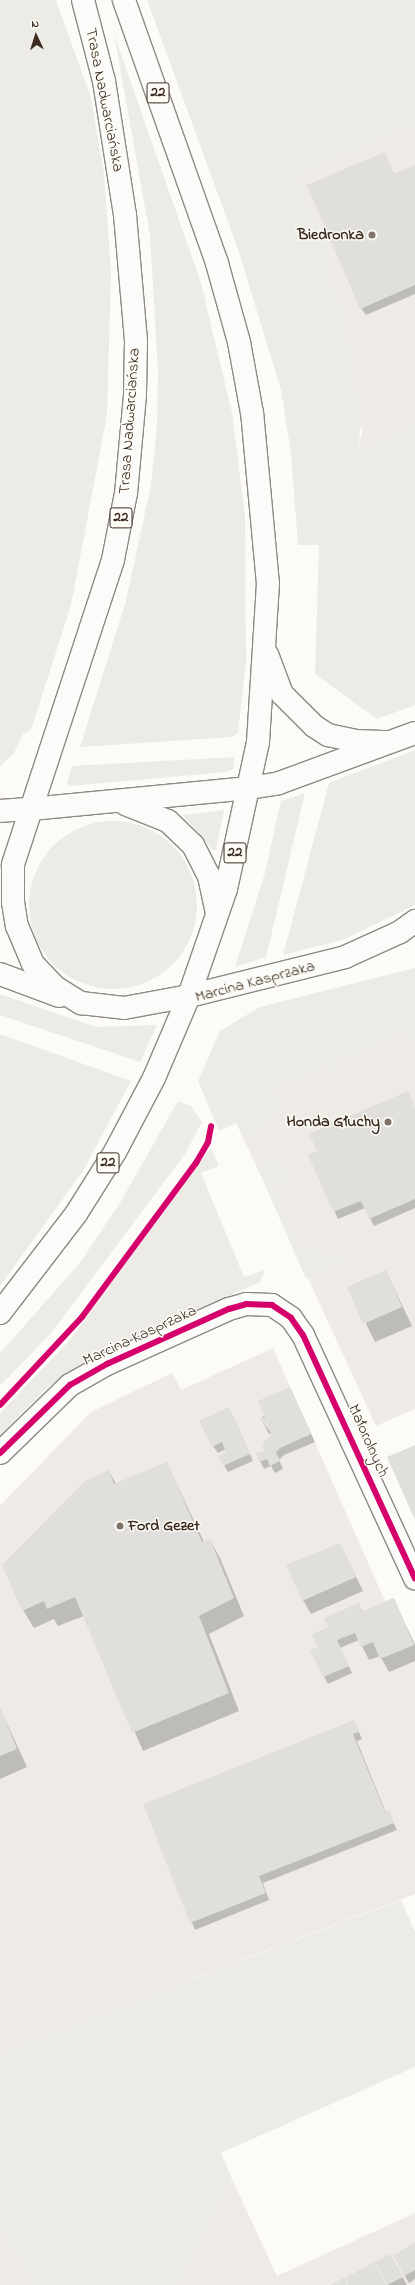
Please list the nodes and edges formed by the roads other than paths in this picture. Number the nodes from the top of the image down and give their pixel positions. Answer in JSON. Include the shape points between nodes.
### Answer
{"nodes":[{"id":1,"x":83,"y":0,"type":"edge"},
{"id":2,"x":124,"y":0,"type":"edge"},
{"id":3,"x":265,"y":649,"type":"junction"},
{"id":4,"x":415,"y":733,"type":"edge"},
{"id":5,"x":389,"y":742,"type":"junction"},
{"id":6,"x":249,"y":788,"type":"junction"},
{"id":7,"x":115,"y":800,"type":"junction"},
{"id":8,"x":31,"y":809,"type":"junction"},
{"id":9,"x":0,"y":811,"type":"edge"},
{"id":10,"x":13,"y":865,"type":"junction"},
{"id":11,"x":0,"y":899,"type":"edge"},
{"id":12,"x":217,"y":916,"type":"junction"},
{"id":13,"x":415,"y":921,"type":"edge"},
{"id":14,"x":0,"y":974,"type":"edge"},
{"id":15,"x":189,"y":996,"type":"junction"},
{"id":16,"x":80,"y":1003,"type":"junction"},
{"id":17,"x":0,"y":1314,"type":"edge"},
{"id":18,"x":291,"y":1318,"type":"joint"},
{"id":19,"x":0,"y":1453,"type":"edge"},
{"id":20,"x":415,"y":1579,"type":"edge"}],
"edges":[{"from":1,"to":8,"type":"main road","name":"Trasa Nadwarciańska","number":"22","via":[[104,81],[125,215],[136,341],[135,395],[126,493],[113,560]]},
{"from":2,"to":3,"type":"main road","number":"22","via":[[192,187],[239,342],[263,505],[268,584]]},
{"from":3,"to":5,"type":"main road","via":[[282,694],[314,726],[328,735],[356,741]]},
{"from":3,"to":6,"type":"main road","number":"22","via":[[258,742]]},
{"from":4,"to":5,"type":"main road"},
{"from":5,"to":6,"type":"main road","via":[[279,782]]},
{"from":6,"to":7,"type":"main road"},
{"from":6,"to":12,"type":"main road","number":"22"},
{"from":7,"to":8,"type":"main road"},
{"from":7,"to":12,"type":"main road","via":[[168,821],[193,845],[209,876]]},
{"from":8,"to":9,"type":"main road"},
{"from":8,"to":10,"type":"main road","number":"22"},
{"from":10,"to":11,"type":"main road","number":"22"},
{"from":10,"to":16,"type":"main road","number":"22","via":[[17,926],[28,956],[54,987]]},
{"from":12,"to":15,"type":"main road","number":"22"},
{"from":13,"to":15,"type":"main road","name":"Marcina Kasprzaka","via":[[400,932],[345,957]]},
{"from":14,"to":16,"type":"main road"},
{"from":15,"to":16,"type":"main road","via":[[124,1008]]},
{"from":15,"to":17,"type":"main road","name":"Marcina Kasprzaka","number":"22","via":[[154,1078],[115,1152],[76,1214]]},
{"from":18,"to":19,"type":"main road","name":"Marcina Kasprzaka","via":[[272,1305],[246,1304],[107,1364],[70,1385]]},
{"from":18,"to":20,"type":"main road","name":"Małorolnych","via":[[326,1380]]}]}
